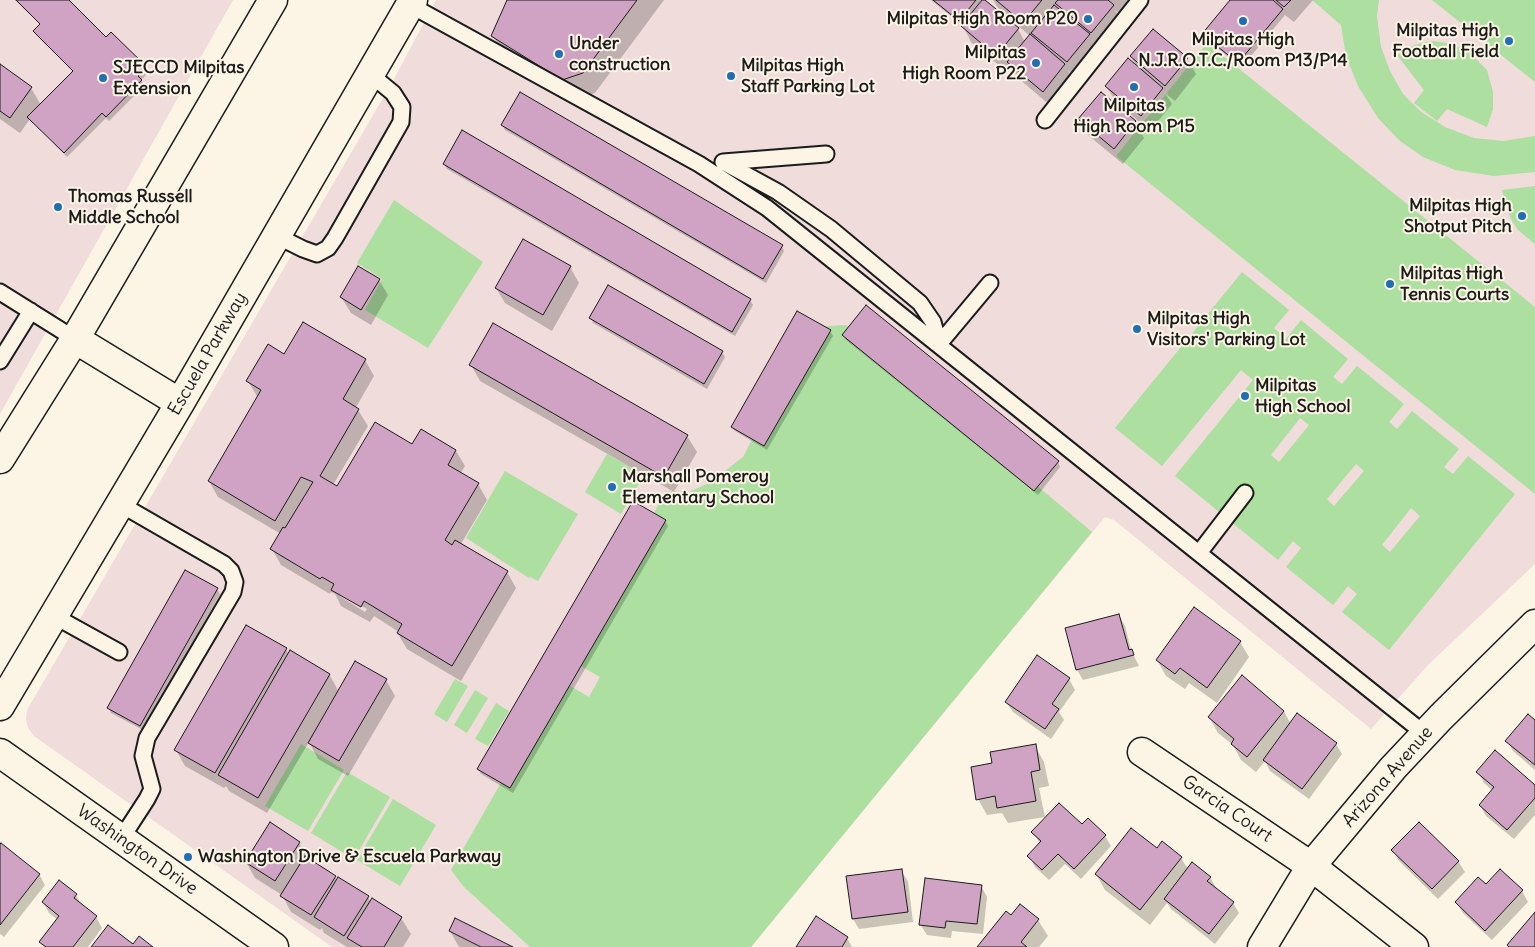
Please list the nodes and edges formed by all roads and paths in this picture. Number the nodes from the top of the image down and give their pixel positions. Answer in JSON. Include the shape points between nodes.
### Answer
{"nodes":[{"id":1,"x":273,"y":0,"type":"edge"},
{"id":2,"x":1140,"y":0,"type":"edge"},
{"id":3,"x":409,"y":2,"type":"edge"},
{"id":4,"x":370,"y":74,"type":"junction"},
{"id":5,"x":1045,"y":120,"type":"dead end"},
{"id":6,"x":826,"y":154,"type":"dead end"},
{"id":7,"x":723,"y":162,"type":"junction"},
{"id":8,"x":699,"y":164,"type":"junction"},
{"id":9,"x":277,"y":236,"type":"junction"},
{"id":10,"x":990,"y":283,"type":"dead end"},
{"id":11,"x":0,"y":292,"type":"edge"},
{"id":12,"x":31,"y":311,"type":"junction"},
{"id":13,"x":75,"y":339,"type":"junction"},
{"id":14,"x":939,"y":344,"type":"junction"},
{"id":15,"x":0,"y":361,"type":"edge"},
{"id":16,"x":180,"y":403,"type":"junction"},
{"id":17,"x":0,"y":459,"type":"edge"},
{"id":18,"x":1245,"y":493,"type":"dead end"},
{"id":19,"x":120,"y":504,"type":"junction"},
{"id":20,"x":1199,"y":553,"type":"junction"},
{"id":21,"x":54,"y":616,"type":"junction"},
{"id":22,"x":1535,"y":624,"type":"edge"},
{"id":23,"x":119,"y":652,"type":"dead end"},
{"id":24,"x":0,"y":706,"type":"edge"},
{"id":25,"x":1425,"y":734,"type":"junction"},
{"id":26,"x":1142,"y":752,"type":"dead end"},
{"id":27,"x":0,"y":753,"type":"edge"},
{"id":28,"x":121,"y":839,"type":"junction"},
{"id":29,"x":1311,"y":866,"type":"junction"},
{"id":30,"x":274,"y":947,"type":"edge"},
{"id":31,"x":1262,"y":947,"type":"edge"},
{"id":32,"x":1414,"y":947,"type":"edge"}],
"edges":[{"from":1,"to":13,"type":"street"},
{"from":2,"to":5,"type":"lane"},
{"from":3,"to":4,"type":"street","name":"Escuela Parkway"},
{"from":3,"to":8,"type":"lane"},
{"from":4,"to":9,"type":"street","name":"Escuela Parkway"},
{"from":4,"to":9,"type":"lane","via":[[393,92],[402,107],[401,122],[335,238],[328,248],[317,254]]},
{"from":6,"to":7,"type":"lane"},
{"from":7,"to":8,"type":"lane"},
{"from":7,"to":14,"type":"lane","via":[[778,192],[831,229],[920,302],[933,322]]},
{"from":8,"to":14,"type":"lane","via":[[767,208]]},
{"from":9,"to":16,"type":"street","name":"Escuela Parkway"},
{"from":10,"to":14,"type":"lane"},
{"from":11,"to":12,"type":"lane"},
{"from":12,"to":13,"type":"lane"},
{"from":12,"to":15,"type":"lane"},
{"from":13,"to":16,"type":"street"},
{"from":13,"to":17,"type":"street"},
{"from":14,"to":20,"type":"lane"},
{"from":16,"to":19,"type":"street","name":"Escuela Parkway"},
{"from":18,"to":20,"type":"lane"},
{"from":19,"to":21,"type":"street","name":"Escuela Parkway"},
{"from":19,"to":28,"type":"lane","via":[[224,564],[235,582],[147,738],[143,756],[152,789]]},
{"from":20,"to":25,"type":"lane"},
{"from":21,"to":23,"type":"lane"},
{"from":21,"to":24,"type":"street","name":"Escuela Parkway"},
{"from":22,"to":25,"type":"street","name":"Arizona Avenue"},
{"from":25,"to":29,"type":"street","name":"Arizona Avenue"},
{"from":26,"to":29,"type":"street","name":"Garcia Court"},
{"from":27,"to":28,"type":"street","name":"Washington Drive"},
{"from":28,"to":30,"type":"street","name":"Washington Drive"},
{"from":29,"to":31,"type":"street","name":"Arizona Avenue"},
{"from":29,"to":32,"type":"street","name":"Garcia Court"}]}
